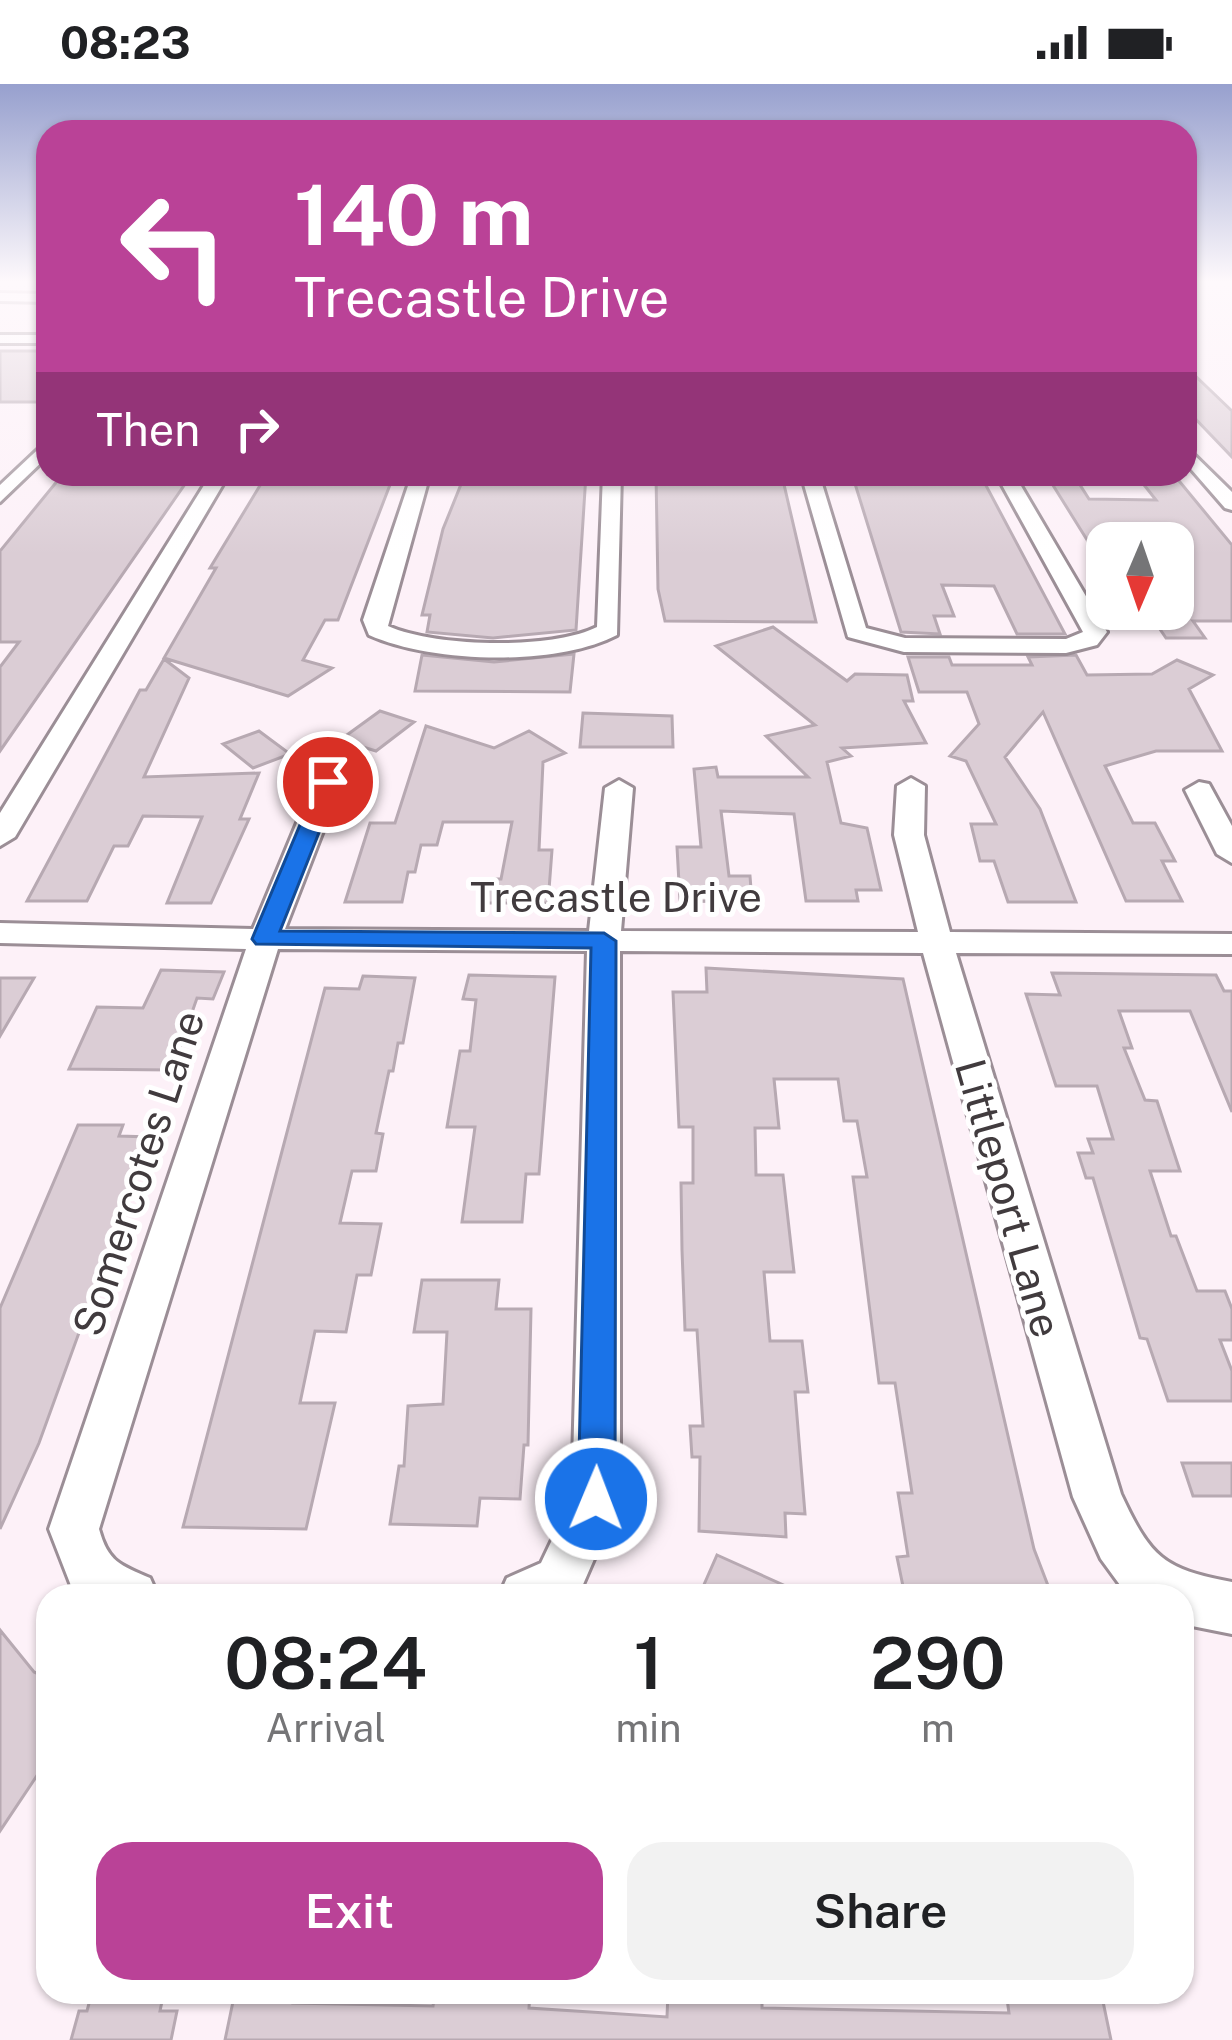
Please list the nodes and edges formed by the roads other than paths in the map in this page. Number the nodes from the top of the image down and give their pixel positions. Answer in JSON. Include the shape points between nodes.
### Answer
{"nodes":[{"id":1,"x":0,"y":460,"type":"edge"},
{"id":2,"x":36,"y":461,"type":"edge"},
{"id":3,"x":36,"y":465,"type":"edge"},
{"id":4,"x":1197,"y":467,"type":"edge"},
{"id":5,"x":213,"y":486,"type":"edge"},
{"id":6,"x":417,"y":486,"type":"edge"},
{"id":7,"x":612,"y":486,"type":"edge"},
{"id":8,"x":813,"y":486,"type":"edge"},
{"id":9,"x":1012,"y":486,"type":"edge"},
{"id":10,"x":0,"y":496,"type":"edge"},
{"id":11,"x":1232,"y":504,"type":"edge"},
{"id":12,"x":328,"y":782,"type":"dead end"},
{"id":13,"x":911,"y":786,"type":"dead end"},
{"id":14,"x":619,"y":788,"type":"dead end"},
{"id":15,"x":1199,"y":790,"type":"dead end"},
{"id":16,"x":0,"y":837,"type":"edge"},
{"id":17,"x":1232,"y":854,"type":"edge"},
{"id":18,"x":0,"y":933,"type":"edge"},
{"id":19,"x":265,"y":939,"type":"junction"},
{"id":20,"x":604,"y":941,"type":"junction"},
{"id":21,"x":938,"y":942,"type":"junction"},
{"id":22,"x":1232,"y":944,"type":"edge"},
{"id":23,"x":103,"y":1584,"type":"edge"},
{"id":24,"x":545,"y":1584,"type":"edge"},
{"id":25,"x":1159,"y":1584,"type":"edge"},
{"id":26,"x":1194,"y":1600,"type":"edge"},
{"id":27,"x":1232,"y":1608,"type":"edge"}],
"edges":[{"from":1,"to":2,"type":"street"},
{"from":3,"to":10,"type":"street"},
{"from":4,"to":11,"type":"street"},
{"from":5,"to":16,"type":"street"},
{"from":6,"to":7,"type":"street","via":[[377,630],[407,644],[581,645],[609,630]]},
{"from":8,"to":9,"type":"street","via":[[856,632],[904,645],[1090,640],[1095,632]]},
{"from":12,"to":19,"type":"street","name":"Somercotes Lane"},
{"from":13,"to":21,"type":"street","name":"Littleport Lane","via":[[909,835]]},
{"from":14,"to":20,"type":"street"},
{"from":15,"to":17,"type":"street"},
{"from":18,"to":19,"type":"street","name":"Trecastle Drive"},
{"from":19,"to":20,"type":"street","name":"Trecastle Drive"},
{"from":19,"to":23,"type":"street","name":"Somercotes Lane","via":[[74,1528],[87,1575]]},
{"from":20,"to":21,"type":"street","name":"Trecastle Drive"},
{"from":20,"to":24,"type":"street","via":[[596,1499]]},
{"from":21,"to":22,"type":"street","name":"Trecastle Drive"},
{"from":21,"to":25,"type":"street","name":"Littleport Lane","via":[[1096,1497],[1123,1555]]},
{"from":26,"to":27,"type":"street"}]}
